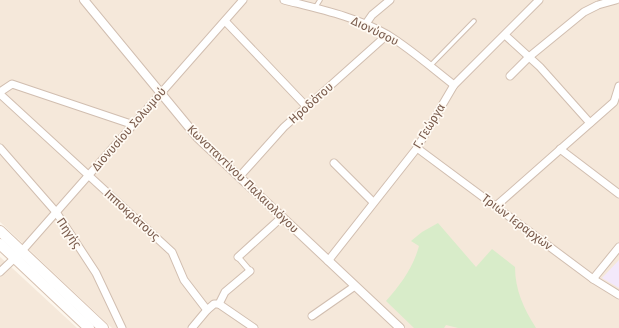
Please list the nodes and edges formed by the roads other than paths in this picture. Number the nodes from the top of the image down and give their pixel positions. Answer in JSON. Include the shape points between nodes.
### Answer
{"nodes":[{"id":1,"x":84,"y":0,"type":"edge"},
{"id":2,"x":243,"y":0,"type":"edge"},
{"id":3,"x":284,"y":0,"type":"edge"},
{"id":4,"x":320,"y":0,"type":"edge"},
{"id":5,"x":390,"y":0,"type":"edge"},
{"id":6,"x":539,"y":0,"type":"edge"},
{"id":7,"x":616,"y":0,"type":"edge"},
{"id":8,"x":315,"y":8,"type":"junction"},
{"id":9,"x":225,"y":21,"type":"junction"},
{"id":10,"x":474,"y":21,"type":"dead end"},
{"id":11,"x":365,"y":25,"type":"junction"},
{"id":12,"x":387,"y":35,"type":"junction"},
{"id":13,"x":505,"y":35,"type":"junction"},
{"id":14,"x":529,"y":57,"type":"junction"},
{"id":15,"x":430,"y":66,"type":"junction"},
{"id":16,"x":510,"y":76,"type":"dead end"},
{"id":17,"x":454,"y":85,"type":"junction"},
{"id":18,"x":619,"y":86,"type":"edge"},
{"id":19,"x":0,"y":93,"type":"edge"},
{"id":20,"x":161,"y":94,"type":"junction"},
{"id":21,"x":614,"y":102,"type":"junction"},
{"id":22,"x":306,"y":106,"type":"junction"},
{"id":23,"x":619,"y":108,"type":"edge"},
{"id":24,"x":590,"y":123,"type":"junction"},
{"id":25,"x":134,"y":125,"type":"junction"},
{"id":26,"x":0,"y":148,"type":"edge"},
{"id":27,"x":417,"y":148,"type":"junction"},
{"id":28,"x":560,"y":149,"type":"junction"},
{"id":29,"x":334,"y":163,"type":"dead end"},
{"id":30,"x":88,"y":176,"type":"junction"},
{"id":31,"x":240,"y":176,"type":"junction"},
{"id":32,"x":619,"y":194,"type":"edge"},
{"id":33,"x":373,"y":202,"type":"junction"},
{"id":34,"x":496,"y":206,"type":"junction"},
{"id":35,"x":56,"y":212,"type":"junction"},
{"id":36,"x":282,"y":217,"type":"junction"},
{"id":37,"x":0,"y":231,"type":"edge"},
{"id":38,"x":0,"y":244,"type":"edge"},
{"id":39,"x":619,"y":248,"type":"edge"},
{"id":40,"x":18,"y":255,"type":"junction"},
{"id":41,"x":238,"y":257,"type":"joint"},
{"id":42,"x":328,"y":260,"type":"junction"},
{"id":43,"x":250,"y":271,"type":"joint"},
{"id":44,"x":0,"y":272,"type":"edge"},
{"id":45,"x":593,"y":279,"type":"junction"},
{"id":46,"x":355,"y":286,"type":"junction"},
{"id":47,"x":619,"y":295,"type":"edge"},
{"id":48,"x":219,"y":304,"type":"junction"},
{"id":49,"x":207,"y":310,"type":"junction"},
{"id":50,"x":312,"y":316,"type":"dead end"},
{"id":51,"x":89,"y":328,"type":"edge"},
{"id":52,"x":103,"y":328,"type":"edge"},
{"id":53,"x":122,"y":328,"type":"edge"},
{"id":54,"x":192,"y":328,"type":"edge"},
{"id":55,"x":254,"y":328,"type":"edge"},
{"id":56,"x":400,"y":328,"type":"edge"}],
"edges":[{"from":1,"to":20,"type":"street","name":"Κωνσταντίνου Παλαιολόγου"},
{"from":2,"to":9,"type":"street","name":"Διονυσίου Σολωμού"},
{"from":3,"to":8,"type":"street","name":"Διονύσου"},
{"from":4,"to":8,"type":"lane"},
{"from":5,"to":11,"type":"street","via":[[372,15]]},
{"from":6,"to":13,"type":"street","name":"Γ. Γεώργα"},
{"from":7,"to":14,"type":"street","via":[[584,12]]},
{"from":8,"to":11,"type":"street","name":"Διονύσου"},
{"from":9,"to":20,"type":"street","name":"Διονυσίου Σολωμού"},
{"from":9,"to":22,"type":"street"},
{"from":10,"to":15,"type":"lane"},
{"from":11,"to":12,"type":"street","name":"Διονύσου"},
{"from":12,"to":15,"type":"street","name":"Διονύσου"},
{"from":12,"to":22,"type":"street","name":"Ηροδότου"},
{"from":13,"to":14,"type":"street"},
{"from":13,"to":17,"type":"street","name":"Γ. Γεώργα"},
{"from":14,"to":16,"type":"street"},
{"from":14,"to":24,"type":"street"},
{"from":15,"to":17,"type":"street","name":"Διονύσου"},
{"from":17,"to":27,"type":"street","name":"Γ. Γεώργα"},
{"from":18,"to":21,"type":"street"},
{"from":19,"to":25,"type":"street","via":[[12,84]]},
{"from":19,"to":30,"type":"street","name":"Ιπποκράτους"},
{"from":20,"to":25,"type":"street","name":"Διονυσίου Σολωμού"},
{"from":20,"to":31,"type":"street","name":"Κωνσταντίνου Παλαιολόγου","via":[[197,136]]},
{"from":21,"to":23,"type":"street"},
{"from":21,"to":24,"type":"street"},
{"from":22,"to":31,"type":"street","name":"Ηροδότου"},
{"from":24,"to":28,"type":"street"},
{"from":25,"to":30,"type":"street","name":"Διονυσίου Σολωμού"},
{"from":26,"to":35,"type":"street","name":"Πηγής"},
{"from":27,"to":33,"type":"street","name":"Γ. Γεώργα"},
{"from":27,"to":34,"type":"street","name":"Τριών Ιεραρχών"},
{"from":28,"to":32,"type":"street"},
{"from":28,"to":34,"type":"street"},
{"from":29,"to":33,"type":"street"},
{"from":30,"to":35,"type":"street","name":"Διονυσίου Σολωμού"},
{"from":30,"to":49,"type":"street","name":"Ιπποκράτους","via":[[172,252],[184,280]]},
{"from":31,"to":36,"type":"street","name":"Κωνσταντίνου Παλαιολόγου"},
{"from":33,"to":42,"type":"street","name":"Γ. Γεώργα"},
{"from":34,"to":45,"type":"street","name":"Τριών Ιεραρχών"},
{"from":35,"to":40,"type":"street","name":"Διονυσίου Σολωμού"},
{"from":35,"to":53,"type":"street","name":"Πηγής","via":[[96,272]]},
{"from":36,"to":41,"type":"street"},
{"from":36,"to":42,"type":"street","name":"Κωνσταντίνου Παλαιολόγου"},
{"from":37,"to":40,"type":"main road"},
{"from":38,"to":40,"type":"main road"},
{"from":39,"to":45,"type":"street"},
{"from":40,"to":44,"type":"street","name":"Διονυσίου Σολωμού"},
{"from":40,"to":51,"type":"main road"},
{"from":40,"to":52,"type":"main road"},
{"from":41,"to":43,"type":"street"},
{"from":42,"to":46,"type":"street","name":"Κωνσταντίνου Παλαιολόγου"},
{"from":43,"to":48,"type":"street","via":[[225,292]]},
{"from":45,"to":47,"type":"street","name":"Τριών Ιεραρχών"},
{"from":46,"to":50,"type":"street"},
{"from":46,"to":56,"type":"street","name":"Κωνσταντίνου Παλαιολόγου"},
{"from":48,"to":49,"type":"street","via":[[214,304]]},
{"from":48,"to":55,"type":"street"},
{"from":49,"to":54,"type":"street"}]}
